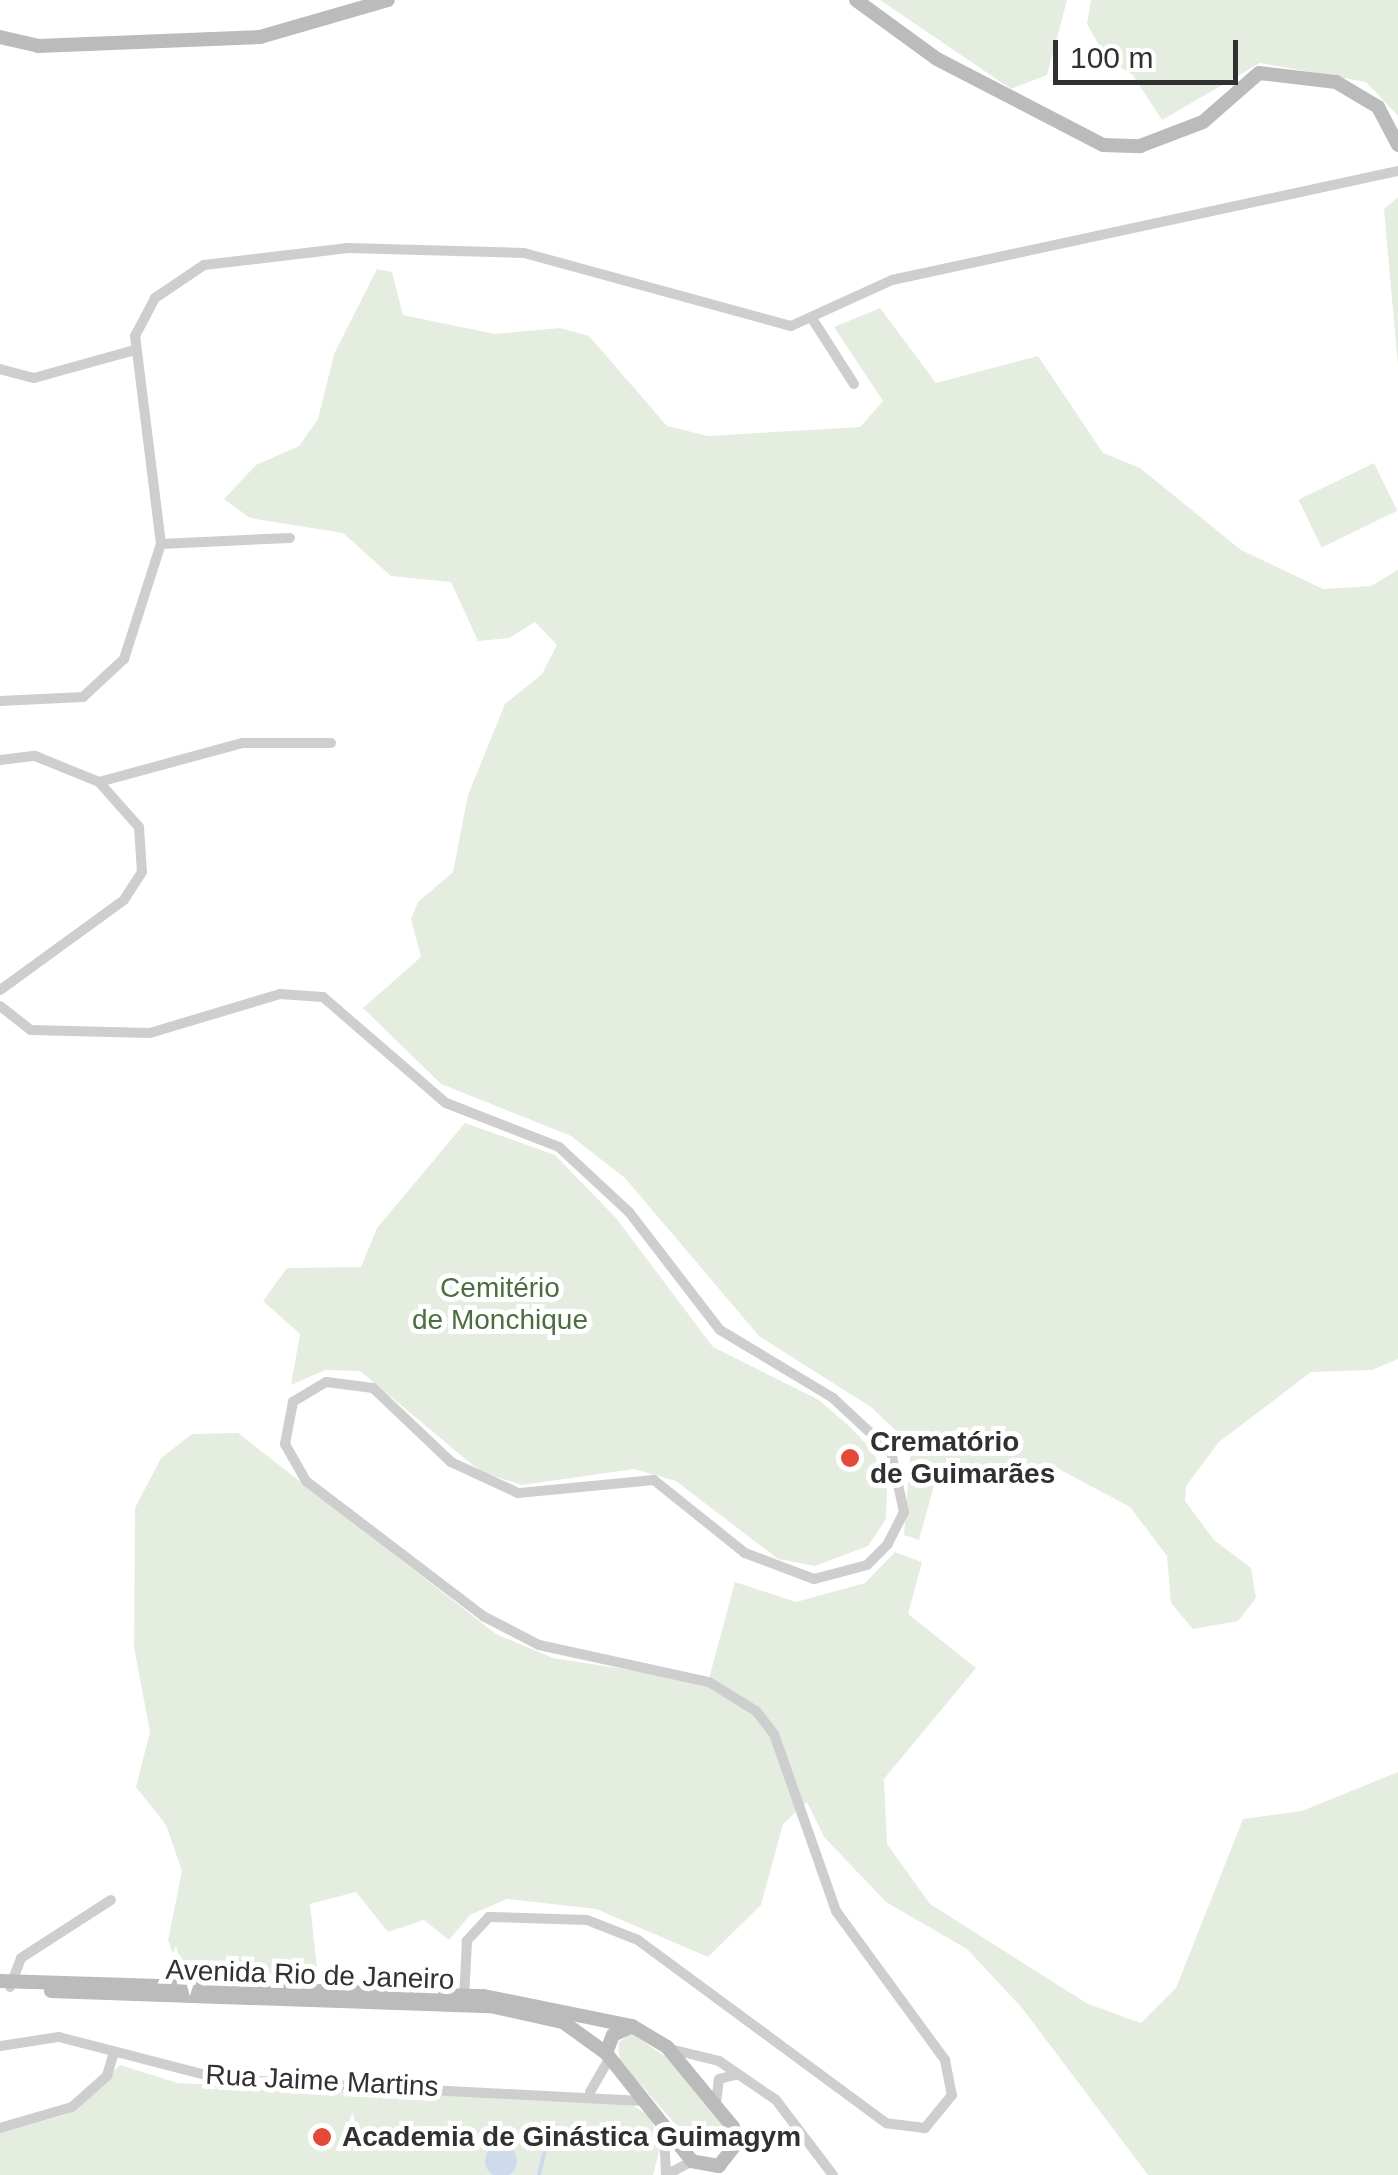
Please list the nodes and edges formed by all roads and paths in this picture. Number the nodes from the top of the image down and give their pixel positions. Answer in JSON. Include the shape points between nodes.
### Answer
{"nodes":[{"id":1,"x":388,"y":0,"type":"edge"},
{"id":2,"x":856,"y":0,"type":"edge"},
{"id":3,"x":0,"y":37,"type":"edge"},
{"id":4,"x":1398,"y":145,"type":"edge"},
{"id":5,"x":1398,"y":171,"type":"edge"},
{"id":6,"x":813,"y":320,"type":"junction"},
{"id":7,"x":136,"y":350,"type":"junction"},
{"id":8,"x":0,"y":369,"type":"edge"},
{"id":9,"x":854,"y":384,"type":"dead end"},
{"id":10,"x":290,"y":538,"type":"dead end"},
{"id":11,"x":161,"y":544,"type":"junction"},
{"id":12,"x":0,"y":701,"type":"edge"},
{"id":13,"x":331,"y":743,"type":"dead end"},
{"id":14,"x":0,"y":760,"type":"edge"},
{"id":15,"x":99,"y":782,"type":"junction"},
{"id":16,"x":0,"y":990,"type":"edge"},
{"id":17,"x":0,"y":1006,"type":"edge"},
{"id":18,"x":111,"y":1900,"type":"dead end"},
{"id":19,"x":5,"y":1984,"type":"edge"},
{"id":20,"x":464,"y":2000,"type":"junction"},
{"id":21,"x":632,"y":2026,"type":"junction"},
{"id":22,"x":0,"y":2046,"type":"edge"},
{"id":23,"x":667,"y":2048,"type":"junction"},
{"id":24,"x":114,"y":2052,"type":"junction"},
{"id":25,"x":608,"y":2056,"type":"junction"},
{"id":26,"x":741,"y":2075,"type":"junction"},
{"id":27,"x":590,"y":2092,"type":"junction"},
{"id":28,"x":648,"y":2101,"type":"junction"},
{"id":29,"x":716,"y":2103,"type":"junction"},
{"id":30,"x":662,"y":2118,"type":"junction"},
{"id":31,"x":0,"y":2128,"type":"edge"},
{"id":32,"x":692,"y":2161,"type":"junction"},
{"id":33,"x":666,"y":2175,"type":"edge"},
{"id":34,"x":833,"y":2175,"type":"edge"}],
"edges":[{"from":1,"to":3,"type":"street","via":[[260,37],[38,46]]},
{"from":2,"to":4,"type":"street","via":[[938,60],[1104,145],[1140,146],[1203,122],[1259,73],[1336,82],[1378,107]]},
{"from":5,"to":6,"type":"street","via":[[903,276]]},
{"from":6,"to":7,"type":"street","via":[[764,324],[524,253],[348,248],[235,260],[177,278],[139,321]]},
{"from":6,"to":9,"type":"street"},
{"from":7,"to":8,"type":"street","via":[[34,378]]},
{"from":7,"to":11,"type":"street"},
{"from":10,"to":11,"type":"street"},
{"from":11,"to":12,"type":"street","via":[[116,676],[83,697]]},
{"from":13,"to":15,"type":"street","via":[[243,743]]},
{"from":14,"to":15,"type":"street","via":[[35,756]]},
{"from":15,"to":16,"type":"street","via":[[139,827],[136,888]]},
{"from":17,"to":20,"type":"street","via":[[31,1030],[150,1033],[280,994],[323,997],[446,1104],[559,1147],[629,1212],[720,1330],[832,1398],[891,1452],[904,1512],[888,1544],[867,1565],[814,1580],[745,1553],[654,1480],[518,1493],[451,1462],[373,1388],[326,1382],[293,1402],[285,1444],[306,1481],[483,1616],[540,1645],[709,1682],[756,1711],[774,1734],[836,1911],[945,2060],[952,2095],[925,2128],[886,2123],[638,1940],[587,1920],[489,1917],[468,1941]]},
{"from":18,"to":19,"type":"street","via":[[22,1958]]},
{"from":19,"to":20,"type":"street","name":"Avenida Rio de Janeiro"},
{"from":20,"to":21,"type":"street"},
{"from":20,"to":25,"type":"street","name":"Avenida Rio de Janeiro","via":[[563,2022]]},
{"from":21,"to":23,"type":"street"},
{"from":21,"to":25,"type":"street","via":[[612,2035]]},
{"from":22,"to":24,"type":"street","name":"Rua Jaime Martins","via":[[40,2036]]},
{"from":23,"to":26,"type":"street"},
{"from":23,"to":29,"type":"street"},
{"from":24,"to":27,"type":"street","name":"Rua Jaime Martins","via":[[220,2080]]},
{"from":24,"to":31,"type":"street","via":[[107,2076],[72,2106]]},
{"from":25,"to":27,"type":"street"},
{"from":25,"to":28,"type":"street","name":"Avenida Rio de Janeiro"},
{"from":26,"to":29,"type":"street","via":[[719,2079]]},
{"from":26,"to":34,"type":"street","via":[[776,2100]]},
{"from":27,"to":28,"type":"street","name":"Rua Jaime Martins"},
{"from":28,"to":30,"type":"street","name":"Avenida Rio de Janeiro"},
{"from":29,"to":32,"type":"street","via":[[736,2144],[718,2166]]},
{"from":30,"to":32,"type":"street","name":"Avenida Rio de Janeiro"},
{"from":30,"to":33,"type":"street"},
{"from":32,"to":33,"type":"street"}]}
